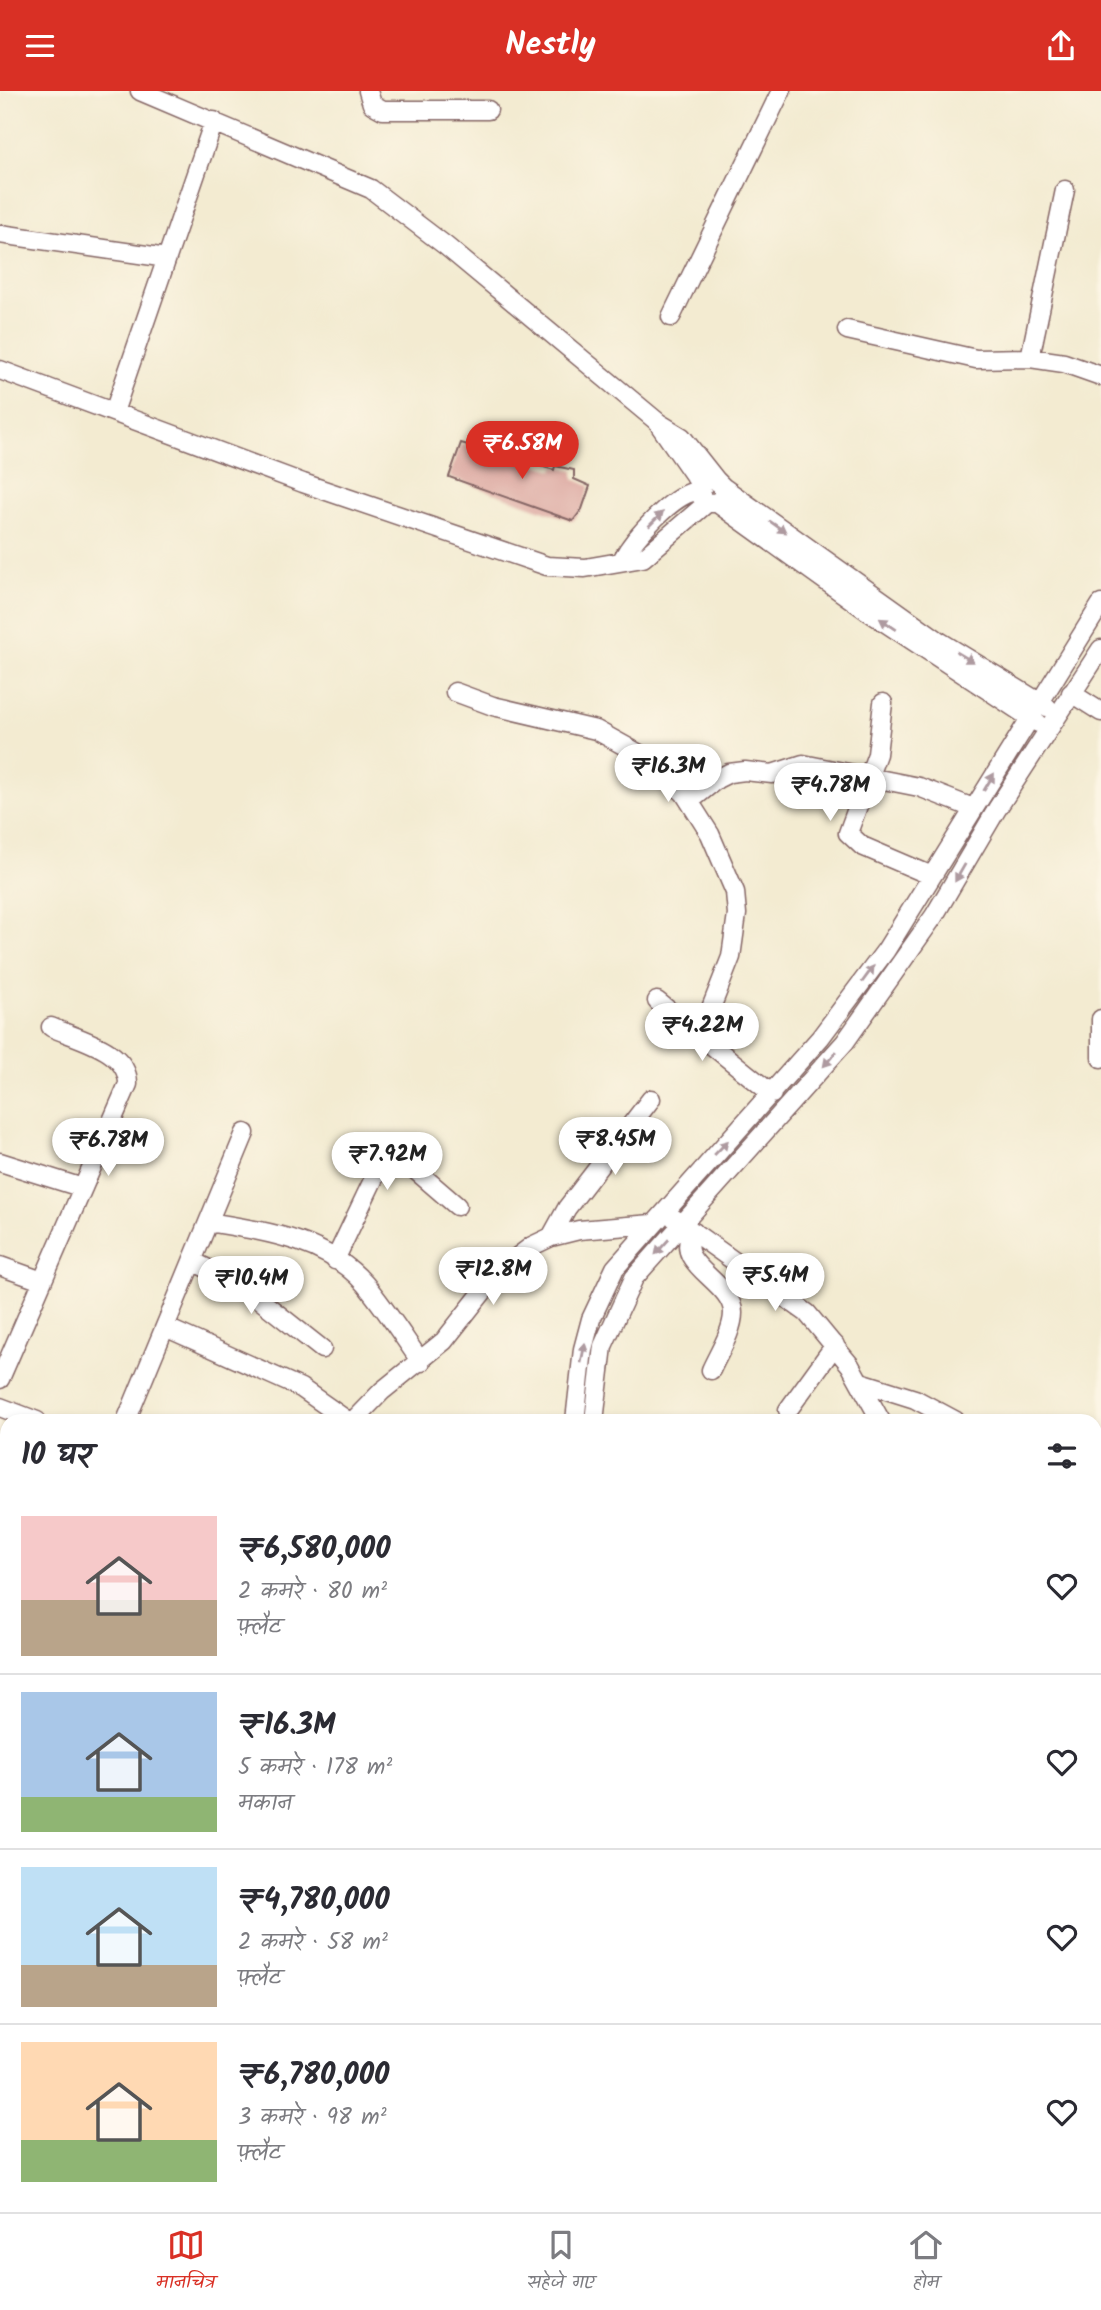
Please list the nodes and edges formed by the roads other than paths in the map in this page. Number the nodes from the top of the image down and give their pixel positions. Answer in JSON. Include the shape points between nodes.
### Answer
{"nodes":[{"id":1,"x":140,"y":91,"type":"edge"},
{"id":2,"x":368,"y":91,"type":"edge"},
{"id":3,"x":781,"y":91,"type":"edge"},
{"id":4,"x":488,"y":110,"type":"dead end"},
{"id":5,"x":214,"y":121,"type":"junction"},
{"id":6,"x":1065,"y":190,"type":"dead end"},
{"id":7,"x":0,"y":234,"type":"edge"},
{"id":8,"x":167,"y":258,"type":"junction"},
{"id":9,"x":671,"y":317,"type":"dead end"},
{"id":10,"x":846,"y":330,"type":"dead end"},
{"id":11,"x":1030,"y":358,"type":"junction"},
{"id":12,"x":0,"y":370,"type":"edge"},
{"id":13,"x":1101,"y":376,"type":"edge"},
{"id":14,"x":114,"y":412,"type":"junction"},
{"id":15,"x":711,"y":492,"type":"junction"},
{"id":16,"x":1101,"y":604,"type":"edge"},
{"id":17,"x":1101,"y":649,"type":"edge"},
{"id":18,"x":455,"y":692,"type":"dead end"},
{"id":19,"x":1071,"y":693,"type":"junction"},
{"id":20,"x":883,"y":703,"type":"dead end"},
{"id":21,"x":1033,"y":710,"type":"junction"},
{"id":22,"x":1101,"y":712,"type":"edge"},
{"id":23,"x":1057,"y":713,"type":"junction"},
{"id":24,"x":1047,"y":729,"type":"junction"},
{"id":25,"x":870,"y":779,"type":"junction"},
{"id":26,"x":690,"y":801,"type":"junction"},
{"id":27,"x":973,"y":808,"type":"junction"},
{"id":28,"x":932,"y":876,"type":"junction"},
{"id":29,"x":657,"y":1001,"type":"dead end"},
{"id":30,"x":1101,"y":1019,"type":"edge"},
{"id":31,"x":51,"y":1027,"type":"dead end"},
{"id":32,"x":700,"y":1036,"type":"junction"},
{"id":33,"x":1101,"y":1058,"type":"edge"},
{"id":34,"x":772,"y":1094,"type":"junction"},
{"id":35,"x":651,"y":1099,"type":"dead end"},
{"id":36,"x":245,"y":1133,"type":"dead end"},
{"id":37,"x":0,"y":1162,"type":"edge"},
{"id":38,"x":83,"y":1188,"type":"junction"},
{"id":39,"x":457,"y":1206,"type":"dead end"},
{"id":40,"x":657,"y":1218,"type":"junction"},
{"id":41,"x":209,"y":1222,"type":"junction"},
{"id":42,"x":689,"y":1227,"type":"junction"},
{"id":43,"x":551,"y":1237,"type":"junction"},
{"id":44,"x":192,"y":1261,"type":"junction"},
{"id":45,"x":335,"y":1261,"type":"junction"},
{"id":46,"x":0,"y":1266,"type":"edge"},
{"id":47,"x":42,"y":1281,"type":"junction"},
{"id":48,"x":165,"y":1327,"type":"junction"},
{"id":49,"x":835,"y":1345,"type":"junction"},
{"id":50,"x":322,"y":1349,"type":"dead end"},
{"id":51,"x":422,"y":1362,"type":"junction"},
{"id":52,"x":711,"y":1370,"type":"dead end"},
{"id":53,"x":0,"y":1379,"type":"edge"},
{"id":54,"x":861,"y":1382,"type":"junction"},
{"id":55,"x":0,"y":1407,"type":"edge"},
{"id":56,"x":788,"y":1410,"type":"dead end"},
{"id":57,"x":18,"y":1414,"type":"edge"},
{"id":58,"x":129,"y":1414,"type":"edge"},
{"id":59,"x":340,"y":1414,"type":"edge"},
{"id":60,"x":358,"y":1414,"type":"edge"},
{"id":61,"x":576,"y":1414,"type":"edge"},
{"id":62,"x":595,"y":1414,"type":"edge"},
{"id":63,"x":877,"y":1414,"type":"edge"},
{"id":64,"x":943,"y":1414,"type":"edge"}],
"edges":[{"from":1,"to":5,"type":"street"},
{"from":2,"to":4,"type":"street","via":[[372,104],[383,110]]},
{"from":3,"to":9,"type":"street"},
{"from":5,"to":8,"type":"street"},
{"from":5,"to":15,"type":"street","via":[[371,189],[682,437]]},
{"from":6,"to":11,"type":"street"},
{"from":7,"to":8,"type":"street"},
{"from":8,"to":14,"type":"street"},
{"from":10,"to":11,"type":"street","via":[[976,359]]},
{"from":11,"to":13,"type":"street","via":[[1064,363]]},
{"from":12,"to":14,"type":"street"},
{"from":14,"to":15,"type":"street","via":[[520,559],[569,569],[643,558]]},
{"from":15,"to":21,"type":"street","via":[[927,651]]},
{"from":16,"to":21,"type":"street"},
{"from":17,"to":19,"type":"street"},
{"from":18,"to":26,"type":"street","via":[[596,730],[620,741],[668,776]]},
{"from":19,"to":22,"type":"street"},
{"from":19,"to":23,"type":"street"},
{"from":20,"to":25,"type":"street"},
{"from":21,"to":23,"type":"street"},
{"from":21,"to":24,"type":"street"},
{"from":27,"to":21,"type":"street","one_way":true},
{"from":23,"to":24,"type":"street"},
{"from":24,"to":42,"type":"street","one_way":true,"via":[[934,916],[845,1042]]},
{"from":25,"to":26,"type":"street","via":[[803,764],[772,774],[729,773]]},
{"from":25,"to":27,"type":"street","via":[[919,787]]},
{"from":25,"to":28,"type":"street","via":[[850,825],[852,840]]},
{"from":26,"to":32,"type":"street","via":[[730,876],[737,914],[731,957]]},
{"from":27,"to":28,"type":"street"},
{"from":34,"to":28,"type":"street","one_way":true,"via":[[886,950]]},
{"from":29,"to":32,"type":"street"},
{"from":30,"to":33,"type":"street"},
{"from":31,"to":38,"type":"street","via":[[113,1055],[128,1073],[128,1084]]},
{"from":32,"to":34,"type":"street"},
{"from":40,"to":34,"type":"street","one_way":true},
{"from":35,"to":43,"type":"street","via":[[567,1208]]},
{"from":36,"to":41,"type":"street"},
{"from":37,"to":38,"type":"street"},
{"from":38,"to":47,"type":"street"},
{"from":39,"to":45,"type":"street","via":[[399,1156],[386,1155]]},
{"from":40,"to":42,"type":"street"},
{"from":40,"to":43,"type":"street"},
{"from":61,"to":40,"type":"street","one_way":true,"via":[[591,1319],[615,1268]]},
{"from":41,"to":44,"type":"street"},
{"from":41,"to":45,"type":"street","via":[[276,1233]]},
{"from":42,"to":49,"type":"street","via":[[807,1313]]},
{"from":42,"to":52,"type":"street","via":[[688,1253],[718,1285],[733,1310]]},
{"from":42,"to":62,"type":"street","one_way":true,"via":[[634,1278],[609,1328],[598,1367]]},
{"from":43,"to":51,"type":"street","via":[[500,1269]]},
{"from":44,"to":48,"type":"street"},
{"from":44,"to":50,"type":"street","via":[[241,1285]]},
{"from":45,"to":51,"type":"street","via":[[363,1282]]},
{"from":46,"to":47,"type":"street"},
{"from":47,"to":53,"type":"street"},
{"from":48,"to":58,"type":"street"},
{"from":48,"to":59,"type":"street","via":[[301,1388]]},
{"from":49,"to":54,"type":"street"},
{"from":49,"to":56,"type":"street"},
{"from":51,"to":60,"type":"street"},
{"from":54,"to":63,"type":"street"},
{"from":54,"to":64,"type":"street","via":[[915,1399]]},
{"from":55,"to":57,"type":"street"}]}
